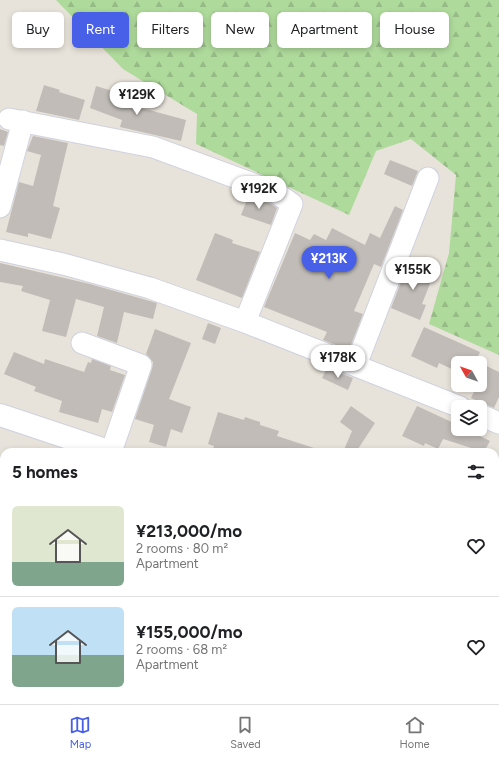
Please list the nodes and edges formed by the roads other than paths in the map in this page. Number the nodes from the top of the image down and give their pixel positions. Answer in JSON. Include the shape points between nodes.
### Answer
{"nodes":[{"id":1,"x":428,"y":178,"type":"dead end"},
{"id":2,"x":0,"y":207,"type":"edge"},
{"id":3,"x":0,"y":250,"type":"edge"},
{"id":4,"x":245,"y":322,"type":"junction"},
{"id":5,"x":82,"y":343,"type":"dead end"},
{"id":6,"x":356,"y":365,"type":"junction"},
{"id":7,"x":451,"y":403,"type":"edge"},
{"id":8,"x":0,"y":415,"type":"edge"},
{"id":9,"x":487,"y":418,"type":"edge"},
{"id":10,"x":499,"y":423,"type":"edge"},
{"id":11,"x":99,"y":448,"type":"edge"},
{"id":12,"x":112,"y":448,"type":"edge"}],
"edges":[{"from":1,"to":6,"type":"street"},
{"from":2,"to":4,"type":"street","via":[[16,120],[153,147],[275,192],[292,204]]},
{"from":3,"to":4,"type":"street","via":[[150,288]]},
{"from":4,"to":6,"type":"street"},
{"from":5,"to":12,"type":"street","via":[[141,365]]},
{"from":6,"to":7,"type":"street"},
{"from":8,"to":11,"type":"street"},
{"from":9,"to":10,"type":"street"}]}
